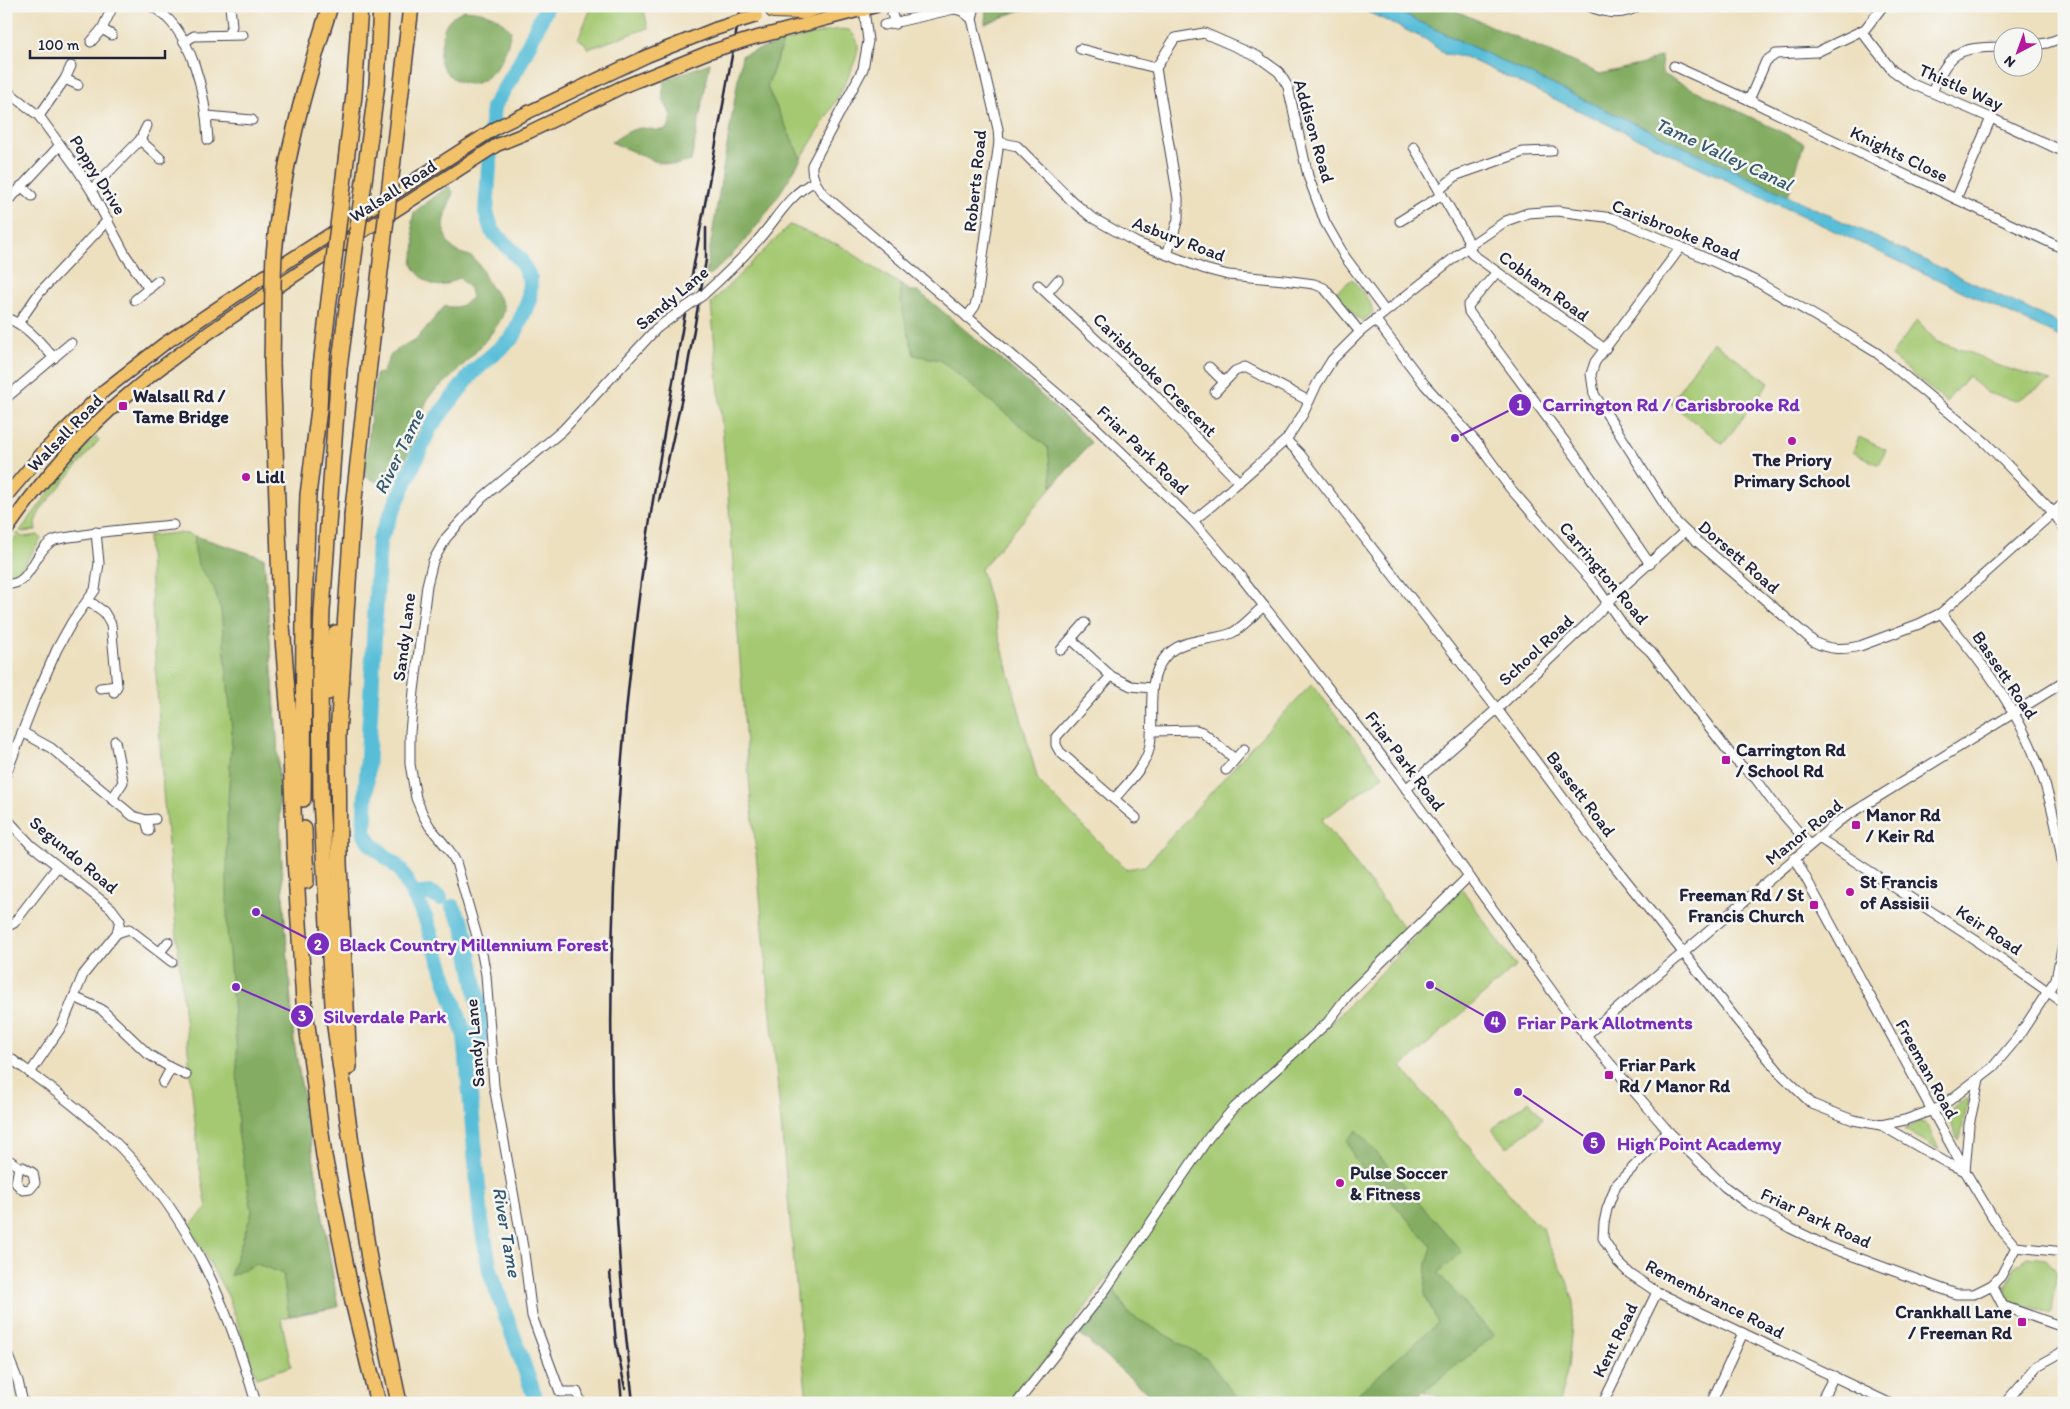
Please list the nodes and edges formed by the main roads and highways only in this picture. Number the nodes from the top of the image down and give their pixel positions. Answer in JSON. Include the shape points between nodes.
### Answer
{"nodes":[{"id":1,"x":330,"y":6,"type":"edge"},
{"id":2,"x":360,"y":6,"type":"edge"},
{"id":3,"x":381,"y":6,"type":"edge"},
{"id":4,"x":412,"y":6,"type":"edge"},
{"id":5,"x":790,"y":6,"type":"edge"},
{"id":6,"x":821,"y":6,"type":"edge"},
{"id":7,"x":866,"y":7,"type":"edge"},
{"id":8,"x":774,"y":11,"type":"junction"},
{"id":9,"x":156,"y":350,"type":"junction"},
{"id":10,"x":170,"y":368,"type":"junction"},
{"id":11,"x":6,"y":496,"type":"edge"},
{"id":12,"x":353,"y":507,"type":"junction"},
{"id":13,"x":6,"y":531,"type":"edge"},
{"id":14,"x":320,"y":748,"type":"junction"},
{"id":15,"x":352,"y":1150,"type":"junction"},
{"id":16,"x":372,"y":1380,"type":"junction"},
{"id":17,"x":378,"y":1403,"type":"edge"},
{"id":18,"x":400,"y":1403,"type":"edge"}],
"edges":[{"from":1,"to":16,"type":"highway","bridge":true,"via":[[289,153],[274,256],[272,362],[281,612],[304,1002],[324,1156]]},
{"from":2,"to":16,"type":"highway","bridge":true,"via":[[354,95],[308,495],[302,791],[312,983],[333,1159]]},
{"from":3,"to":14,"type":"highway","bridge":true,"via":[[376,93],[339,368],[322,611]]},
{"from":4,"to":12,"type":"highway","bridge":true},
{"from":5,"to":8,"type":"main road","name":"Walsall Road"},
{"from":6,"to":8,"type":"highway","via":[[803,12]]},
{"from":7,"to":10,"type":"main road","name":"Walsall Road","bridge":true,"via":[[709,52],[646,76],[497,145],[246,308]]},
{"from":8,"to":9,"type":"main road","name":"Walsall Road","bridge":true,"via":[[715,29],[647,56],[499,126]]},
{"from":9,"to":10,"type":"main road"},
{"from":9,"to":11,"type":"main road","name":"Walsall Road","via":[[105,390],[45,450]]},
{"from":10,"to":13,"type":"main road","name":"Walsall Road","via":[[123,398],[77,443],[32,494]]},
{"from":12,"to":14,"type":"highway"},
{"from":12,"to":15,"type":"highway","via":[[338,734],[339,863]]},
{"from":14,"to":15,"type":"highway","via":[[334,1019]]},
{"from":15,"to":18,"type":"highway","via":[[371,1271]]},
{"from":16,"to":17,"type":"highway"}]}
